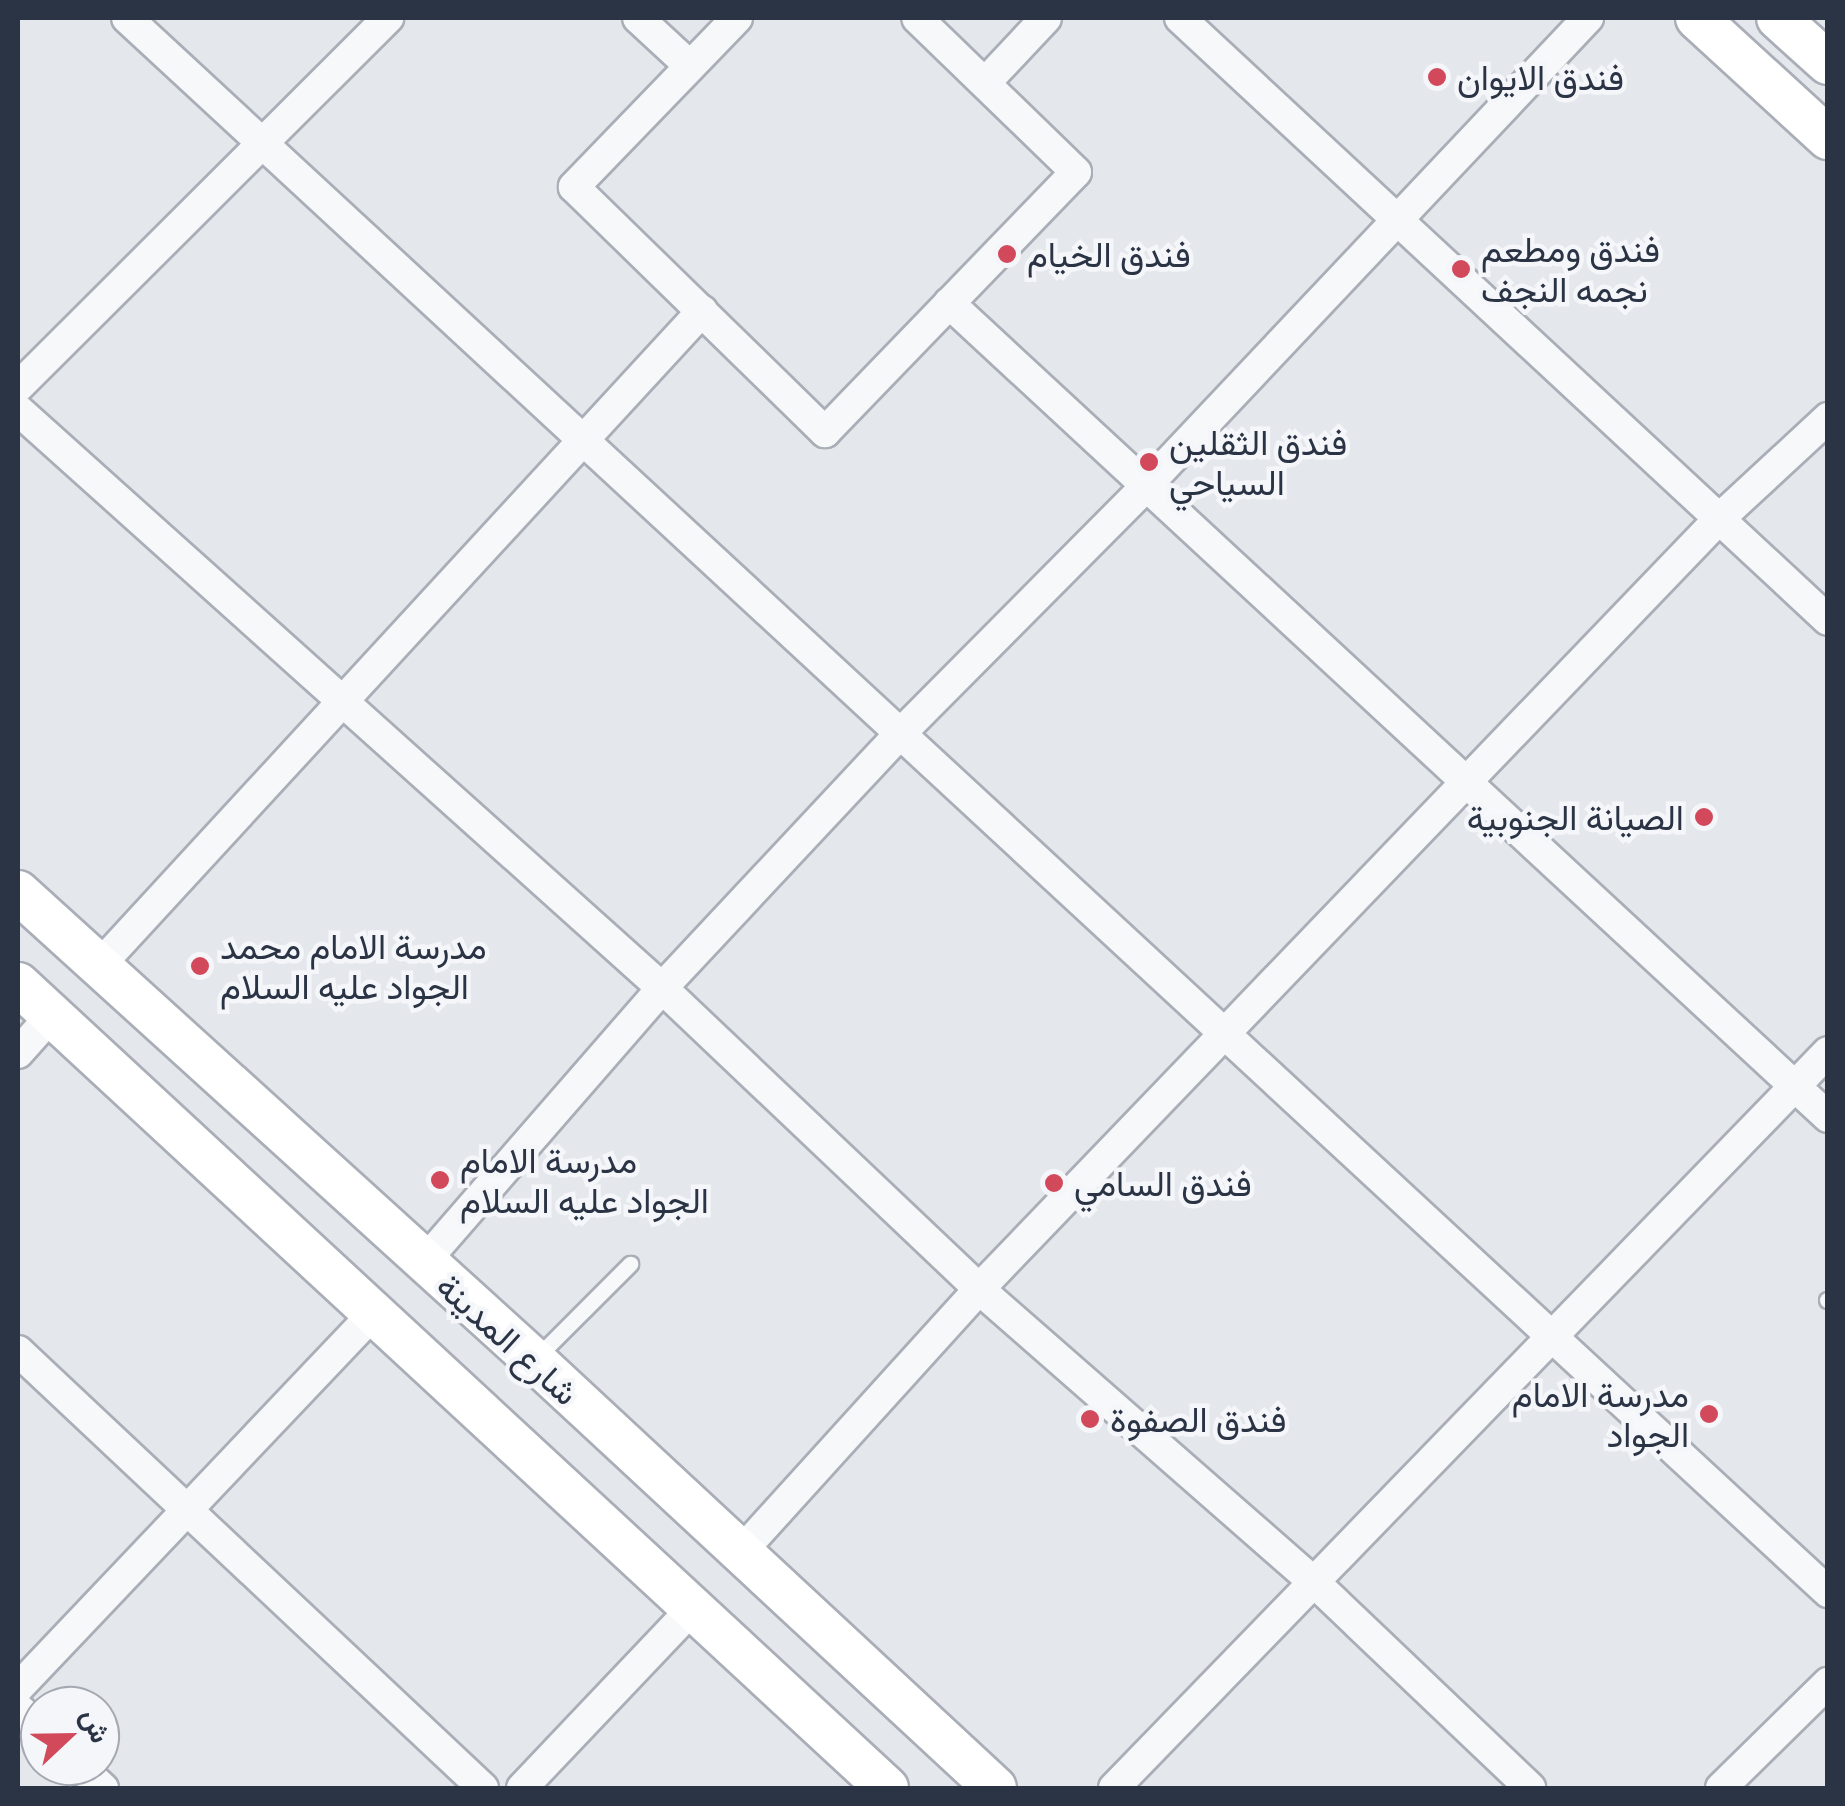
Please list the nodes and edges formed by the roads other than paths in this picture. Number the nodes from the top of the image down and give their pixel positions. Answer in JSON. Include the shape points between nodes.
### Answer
{"nodes":[{"id":1,"x":127,"y":18,"type":"edge"},
{"id":2,"x":388,"y":18,"type":"edge"},
{"id":3,"x":638,"y":18,"type":"edge"},
{"id":4,"x":737,"y":18,"type":"edge"},
{"id":5,"x":917,"y":18,"type":"edge"},
{"id":6,"x":1046,"y":18,"type":"edge"},
{"id":7,"x":1180,"y":18,"type":"edge"},
{"id":8,"x":1588,"y":18,"type":"edge"},
{"id":9,"x":1697,"y":18,"type":"edge"},
{"id":10,"x":1778,"y":18,"type":"edge"},
{"id":11,"x":1828,"y":63,"type":"edge"},
{"id":12,"x":690,"y":66,"type":"junction"},
{"id":13,"x":985,"y":83,"type":"junction"},
{"id":14,"x":1828,"y":138,"type":"edge"},
{"id":15,"x":262,"y":143,"type":"junction"},
{"id":16,"x":1395,"y":218,"type":"junction"},
{"id":17,"x":949,"y":303,"type":"junction"},
{"id":18,"x":702,"y":311,"type":"junction"},
{"id":19,"x":18,"y":386,"type":"edge"},
{"id":20,"x":18,"y":410,"type":"edge"},
{"id":21,"x":1828,"y":418,"type":"edge"},
{"id":22,"x":585,"y":442,"type":"junction"},
{"id":23,"x":1146,"y":486,"type":"junction"},
{"id":24,"x":1718,"y":519,"type":"junction"},
{"id":25,"x":1828,"y":620,"type":"edge"},
{"id":26,"x":346,"y":700,"type":"junction"},
{"id":27,"x":900,"y":734,"type":"junction"},
{"id":28,"x":1466,"y":782,"type":"junction"},
{"id":29,"x":18,"y":892,"type":"edge"},
{"id":30,"x":98,"y":966,"type":"junction"},
{"id":31,"x":18,"y":984,"type":"edge"},
{"id":32,"x":662,"y":988,"type":"junction"},
{"id":33,"x":52,"y":1016,"type":"junction"},
{"id":34,"x":1224,"y":1034,"type":"junction"},
{"id":35,"x":1828,"y":1052,"type":"edge"},
{"id":36,"x":18,"y":1053,"type":"edge"},
{"id":37,"x":1794,"y":1086,"type":"junction"},
{"id":38,"x":1828,"y":1117,"type":"edge"},
{"id":39,"x":424,"y":1262,"type":"junction"},
{"id":40,"x":630,"y":1264,"type":"dead end"},
{"id":41,"x":979,"y":1290,"type":"junction"},
{"id":42,"x":373,"y":1314,"type":"junction"},
{"id":43,"x":1551,"y":1336,"type":"junction"},
{"id":44,"x":18,"y":1351,"type":"edge"},
{"id":45,"x":534,"y":1360,"type":"junction"},
{"id":46,"x":188,"y":1510,"type":"junction"},
{"id":47,"x":739,"y":1554,"type":"junction"},
{"id":48,"x":1312,"y":1581,"type":"junction"},
{"id":49,"x":1828,"y":1592,"type":"edge"},
{"id":50,"x":692,"y":1609,"type":"junction"},
{"id":51,"x":1828,"y":1684,"type":"edge"},
{"id":52,"x":18,"y":1688,"type":"edge"},
{"id":53,"x":484,"y":1788,"type":"edge"},
{"id":54,"x":522,"y":1788,"type":"edge"},
{"id":55,"x":887,"y":1788,"type":"edge"},
{"id":56,"x":995,"y":1788,"type":"edge"},
{"id":57,"x":1114,"y":1788,"type":"edge"},
{"id":58,"x":1530,"y":1788,"type":"edge"},
{"id":59,"x":1721,"y":1788,"type":"edge"}],
"edges":[{"from":1,"to":15,"type":"street"},
{"from":2,"to":15,"type":"street"},
{"from":3,"to":12,"type":"street"},
{"from":4,"to":12,"type":"street"},
{"from":5,"to":13,"type":"street"},
{"from":6,"to":13,"type":"street"},
{"from":7,"to":16,"type":"street"},
{"from":8,"to":16,"type":"street"},
{"from":9,"to":14,"type":"main road"},
{"from":10,"to":11,"type":"main road"},
{"from":12,"to":18,"type":"street","via":[[574,187]]},
{"from":13,"to":17,"type":"street","via":[[1076,172]]},
{"from":15,"to":19,"type":"street"},
{"from":15,"to":22,"type":"street"},
{"from":16,"to":23,"type":"street"},
{"from":16,"to":24,"type":"street"},
{"from":17,"to":18,"type":"street","via":[[826,432]]},
{"from":17,"to":23,"type":"street"},
{"from":18,"to":22,"type":"street"},
{"from":20,"to":26,"type":"street"},
{"from":21,"to":24,"type":"street"},
{"from":22,"to":26,"type":"street"},
{"from":22,"to":27,"type":"street"},
{"from":23,"to":27,"type":"street"},
{"from":23,"to":28,"type":"street"},
{"from":24,"to":25,"type":"street"},
{"from":24,"to":28,"type":"street"},
{"from":26,"to":30,"type":"street"},
{"from":26,"to":32,"type":"street"},
{"from":27,"to":32,"type":"street"},
{"from":27,"to":34,"type":"street"},
{"from":28,"to":34,"type":"street"},
{"from":28,"to":37,"type":"street"},
{"from":29,"to":30,"type":"main road","name":"شارع المدينة"},
{"from":30,"to":39,"type":"main road","name":"شارع المدينة"},
{"from":31,"to":33,"type":"main road","name":"شارع المدينة"},
{"from":32,"to":39,"type":"street"},
{"from":32,"to":41,"type":"street"},
{"from":33,"to":36,"type":"street"},
{"from":33,"to":42,"type":"main road","name":"شارع المدينة"},
{"from":34,"to":41,"type":"street"},
{"from":34,"to":43,"type":"street"},
{"from":35,"to":37,"type":"street"},
{"from":37,"to":38,"type":"street"},
{"from":37,"to":43,"type":"street"},
{"from":39,"to":45,"type":"main road","name":"شارع المدينة"},
{"from":40,"to":45,"type":"lane"},
{"from":41,"to":47,"type":"street"},
{"from":41,"to":48,"type":"street"},
{"from":42,"to":46,"type":"street"},
{"from":42,"to":50,"type":"main road","name":"شارع المدينة"},
{"from":43,"to":48,"type":"street"},
{"from":43,"to":49,"type":"street"},
{"from":44,"to":46,"type":"street"},
{"from":45,"to":47,"type":"main road","name":"شارع المدينة"},
{"from":46,"to":52,"type":"street"},
{"from":46,"to":53,"type":"street"},
{"from":47,"to":56,"type":"main road","name":"شارع المدينة"},
{"from":48,"to":57,"type":"street"},
{"from":48,"to":58,"type":"street"},
{"from":50,"to":54,"type":"street"},
{"from":50,"to":55,"type":"main road","name":"شارع المدينة"},
{"from":51,"to":59,"type":"street"}]}
